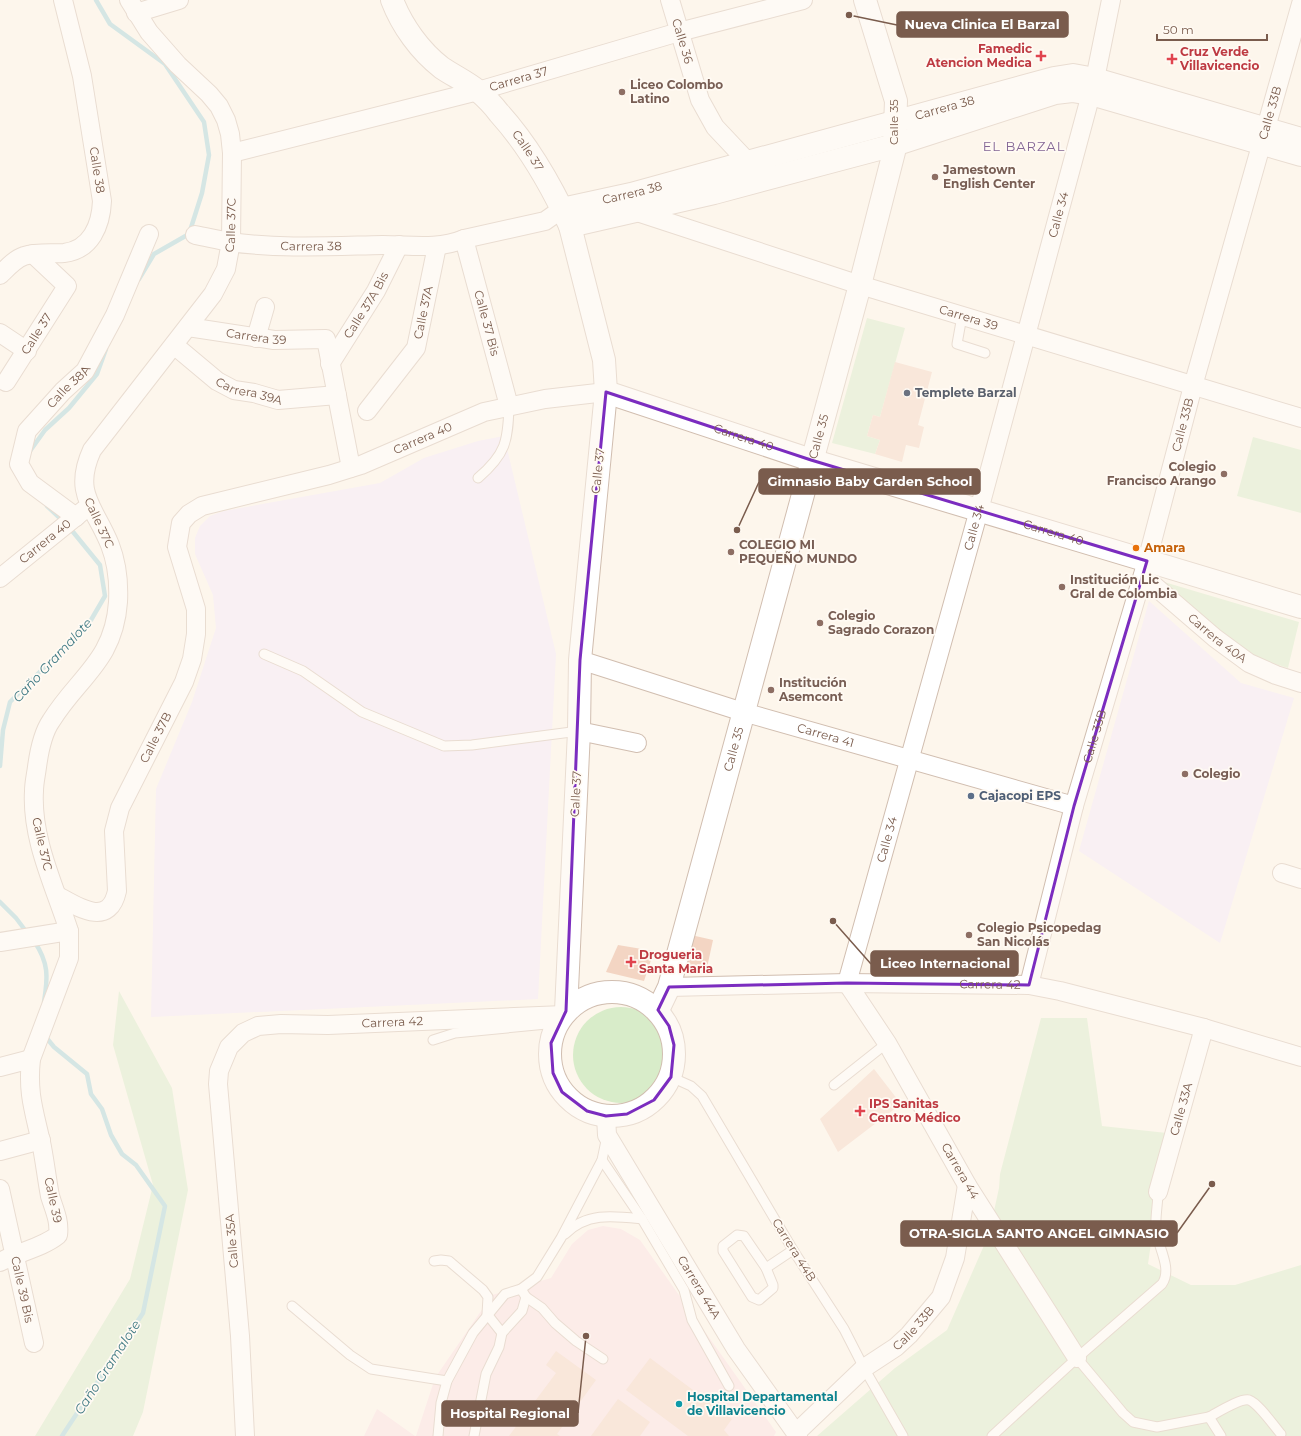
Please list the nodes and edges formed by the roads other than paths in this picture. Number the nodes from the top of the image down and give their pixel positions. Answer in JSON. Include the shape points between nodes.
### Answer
{"nodes":[{"id":1,"x":63,"y":0,"type":"edge"},
{"id":2,"x":179,"y":0,"type":"edge"},
{"id":3,"x":392,"y":0,"type":"edge"},
{"id":4,"x":670,"y":0,"type":"edge"},
{"id":5,"x":803,"y":0,"type":"edge"},
{"id":6,"x":865,"y":0,"type":"edge"},
{"id":7,"x":1111,"y":0,"type":"edge"},
{"id":8,"x":1301,"y":4,"type":"edge"},
{"id":9,"x":132,"y":7,"type":"edge"},
{"id":10,"x":679,"y":32,"type":"junction"},
{"id":11,"x":1093,"y":86,"type":"junction"},
{"id":12,"x":478,"y":92,"type":"junction"},
{"id":13,"x":895,"y":123,"type":"junction"},
{"id":14,"x":1265,"y":136,"type":"junction"},
{"id":15,"x":1301,"y":139,"type":"edge"},
{"id":16,"x":894,"y":145,"type":"junction"},
{"id":17,"x":232,"y":153,"type":"junction"},
{"id":18,"x":1301,"y":155,"type":"edge"},
{"id":19,"x":747,"y":161,"type":"junction"},
{"id":20,"x":634,"y":203,"type":"junction"},
{"id":21,"x":559,"y":219,"type":"junction"},
{"id":22,"x":149,"y":234,"type":"dead end"},
{"id":23,"x":195,"y":235,"type":"dead end"},
{"id":24,"x":464,"y":239,"type":"junction"},
{"id":25,"x":231,"y":242,"type":"junction"},
{"id":26,"x":399,"y":245,"type":"junction"},
{"id":27,"x":437,"y":246,"type":"junction"},
{"id":28,"x":33,"y":254,"type":"junction"},
{"id":29,"x":0,"y":274,"type":"edge"},
{"id":30,"x":860,"y":285,"type":"junction"},
{"id":31,"x":265,"y":307,"type":"dead end"},
{"id":32,"x":962,"y":316,"type":"junction"},
{"id":33,"x":188,"y":326,"type":"junction"},
{"id":34,"x":0,"y":332,"type":"edge"},
{"id":35,"x":1026,"y":335,"type":"junction"},
{"id":36,"x":256,"y":338,"type":"junction"},
{"id":37,"x":326,"y":339,"type":"joint"},
{"id":38,"x":174,"y":344,"type":"junction"},
{"id":39,"x":27,"y":351,"type":"junction"},
{"id":40,"x":985,"y":353,"type":"dead end"},
{"id":41,"x":330,"y":364,"type":"junction"},
{"id":42,"x":6,"y":382,"type":"dead end"},
{"id":43,"x":1193,"y":386,"type":"junction"},
{"id":44,"x":606,"y":392,"type":"junction"},
{"id":45,"x":337,"y":395,"type":"junction"},
{"id":46,"x":509,"y":406,"type":"junction"},
{"id":47,"x":367,"y":411,"type":"dead end"},
{"id":48,"x":1301,"y":418,"type":"edge"},
{"id":49,"x":811,"y":460,"type":"junction"},
{"id":50,"x":351,"y":468,"type":"junction"},
{"id":51,"x":478,"y":478,"type":"dead end"},
{"id":52,"x":90,"y":505,"type":"junction"},
{"id":53,"x":979,"y":510,"type":"junction"},
{"id":54,"x":189,"y":514,"type":"joint"},
{"id":55,"x":74,"y":518,"type":"junction"},
{"id":56,"x":1145,"y":569,"type":"junction"},
{"id":57,"x":0,"y":578,"type":"edge"},
{"id":58,"x":1300,"y":603,"type":"edge"},
{"id":59,"x":264,"y":654,"type":"dead end"},
{"id":60,"x":580,"y":660,"type":"junction"},
{"id":61,"x":1301,"y":683,"type":"edge"},
{"id":62,"x":743,"y":712,"type":"junction"},
{"id":63,"x":579,"y":731,"type":"junction"},
{"id":64,"x":637,"y":743,"type":"dead end"},
{"id":65,"x":910,"y":760,"type":"junction"},
{"id":66,"x":1074,"y":806,"type":"junction"},
{"id":67,"x":1282,"y":873,"type":"dead end"},
{"id":68,"x":1301,"y":879,"type":"edge"},
{"id":69,"x":58,"y":896,"type":"junction"},
{"id":70,"x":69,"y":931,"type":"junction"},
{"id":71,"x":0,"y":942,"type":"edge"},
{"id":72,"x":848,"y":983,"type":"junction"},
{"id":73,"x":1029,"y":985,"type":"junction"},
{"id":74,"x":669,"y":987,"type":"junction"},
{"id":75,"x":658,"y":1010,"type":"junction"},
{"id":76,"x":563,"y":1016,"type":"junction"},
{"id":77,"x":1204,"y":1028,"type":"junction"},
{"id":78,"x":433,"y":1040,"type":"dead end"},
{"id":79,"x":887,"y":1043,"type":"junction"},
{"id":80,"x":229,"y":1047,"type":"joint"},
{"id":81,"x":1301,"y":1057,"type":"edge"},
{"id":82,"x":31,"y":1059,"type":"junction"},
{"id":83,"x":0,"y":1067,"type":"edge"},
{"id":84,"x":671,"y":1077,"type":"junction"},
{"id":85,"x":834,"y":1084,"type":"dead end"},
{"id":86,"x":607,"y":1126,"type":"junction"},
{"id":87,"x":41,"y":1140,"type":"junction"},
{"id":88,"x":0,"y":1151,"type":"edge"},
{"id":89,"x":602,"y":1160,"type":"junction"},
{"id":90,"x":967,"y":1185,"type":"junction"},
{"id":91,"x":0,"y":1189,"type":"edge"},
{"id":92,"x":1158,"y":1192,"type":"joint"},
{"id":93,"x":642,"y":1219,"type":"junction"},
{"id":94,"x":561,"y":1238,"type":"junction"},
{"id":95,"x":793,"y":1250,"type":"junction"},
{"id":96,"x":7,"y":1259,"type":"edge"},
{"id":97,"x":434,"y":1261,"type":"dead end"},
{"id":98,"x":766,"y":1268,"type":"junction"},
{"id":99,"x":524,"y":1293,"type":"junction"},
{"id":100,"x":292,"y":1306,"type":"dead end"},
{"id":101,"x":488,"y":1314,"type":"junction"},
{"id":102,"x":502,"y":1332,"type":"junction"},
{"id":103,"x":34,"y":1343,"type":"dead end"},
{"id":104,"x":1077,"y":1358,"type":"junction"},
{"id":105,"x":603,"y":1359,"type":"dead end"},
{"id":106,"x":864,"y":1368,"type":"junction"},
{"id":107,"x":447,"y":1381,"type":"junction"},
{"id":108,"x":729,"y":1386,"type":"dead end"},
{"id":109,"x":1209,"y":1418,"type":"junction"},
{"id":110,"x":1281,"y":1434,"type":"dead end"},
{"id":111,"x":797,"y":1435,"type":"edge"},
{"id":112,"x":245,"y":1436,"type":"edge"},
{"id":113,"x":438,"y":1436,"type":"edge"},
{"id":114,"x":474,"y":1436,"type":"edge"},
{"id":115,"x":903,"y":1436,"type":"edge"},
{"id":116,"x":992,"y":1436,"type":"edge"},
{"id":117,"x":1221,"y":1436,"type":"edge"}],
"edges":[{"from":1,"to":28,"type":"street","name":"Calle 38","via":[[82,76],[102,211],[96,230],[84,246],[66,252]]},
{"from":2,"to":9,"type":"street"},
{"from":3,"to":12,"type":"street","name":"Calle 37","via":[[398,16],[417,44],[442,67]]},
{"from":4,"to":10,"type":"street","name":"Calle 36"},
{"from":5,"to":10,"type":"street","name":"Carrera 37"},
{"from":6,"to":13,"type":"street","name":"Calle 35","via":[[896,101]]},
{"from":7,"to":11,"type":"street","name":"Calle 34"},
{"from":8,"to":14,"type":"street","name":"Calle 33B"},
{"from":9,"to":17,"type":"street","name":"Calle 37C","via":[[163,49],[219,106],[230,134]]},
{"from":10,"to":12,"type":"street","name":"Carrera 37"},
{"from":10,"to":19,"type":"street","name":"Calle 36","via":[[700,100],[707,114],[725,139]]},
{"from":11,"to":13,"type":"street","name":"Carrera 38","via":[[1073,75],[1054,78]]},
{"from":11,"to":14,"type":"street","name":"Carrera 38"},
{"from":11,"to":16,"type":"street","name":"Carrera 38","via":[[1055,93]]},
{"from":11,"to":35,"type":"street","name":"Calle 34"},
{"from":12,"to":17,"type":"street","name":"Carrera 37"},
{"from":12,"to":21,"type":"street","name":"Calle 37","via":[[500,113],[527,149]]},
{"from":13,"to":16,"type":"street","name":"Calle 35"},
{"from":13,"to":19,"type":"street","name":"Carrera 38"},
{"from":14,"to":15,"type":"street","name":"Carrera 38"},
{"from":14,"to":18,"type":"street","name":"Carrera 38"},
{"from":14,"to":43,"type":"street","name":"Calle 33B"},
{"from":16,"to":20,"type":"street","name":"Carrera 38","via":[[714,193]]},
{"from":16,"to":30,"type":"street","name":"Calle 35"},
{"from":17,"to":25,"type":"street","name":"Calle 37C"},
{"from":19,"to":20,"type":"street","name":"Carrera 38"},
{"from":20,"to":21,"type":"street","name":"Carrera 38"},
{"from":20,"to":30,"type":"street","name":"Carrera 39"},
{"from":21,"to":24,"type":"street","name":"Carrera 38"},
{"from":21,"to":44,"type":"street","name":"Calle 37","via":[[604,360]]},
{"from":22,"to":55,"type":"street","name":"Calle 38A","via":[[115,316],[85,371],[62,391],[27,431],[19,464],[30,483]]},
{"from":23,"to":25,"type":"street","name":"Carrera 38"},
{"from":24,"to":27,"type":"street","name":"Carrera 38"},
{"from":24,"to":46,"type":"street","name":"Calle 37 Bis"},
{"from":25,"to":26,"type":"street","name":"Carrera 38","via":[[289,246]]},
{"from":25,"to":33,"type":"street","name":"Calle 37C","via":[[226,269],[220,281]]},
{"from":26,"to":27,"type":"street","name":"Carrera 38"},
{"from":26,"to":41,"type":"street","name":"Calle 37A Bis","via":[[376,292]]},
{"from":27,"to":47,"type":"street","name":"Calle 37A","via":[[416,348]]},
{"from":28,"to":29,"type":"street","name":"Calle 38","via":[[22,256]]},
{"from":28,"to":39,"type":"street","name":"Calle 37","via":[[67,286]]},
{"from":30,"to":32,"type":"street","name":"Carrera 39"},
{"from":30,"to":49,"type":"street","name":"Calle 35"},
{"from":31,"to":36,"type":"street"},
{"from":32,"to":35,"type":"street","name":"Carrera 39"},
{"from":32,"to":40,"type":"lane","via":[[957,344]]},
{"from":33,"to":36,"type":"street","name":"Carrera 39"},
{"from":33,"to":38,"type":"street","name":"Calle 37C"},
{"from":34,"to":39,"type":"street"},
{"from":35,"to":43,"type":"street","name":"Carrera 39"},
{"from":35,"to":53,"type":"street","name":"Calle 34"},
{"from":36,"to":37,"type":"street","name":"Carrera 39"},
{"from":37,"to":41,"type":"street","name":"Calle 37A Bis"},
{"from":38,"to":45,"type":"street","name":"Carrera 39A","via":[[216,381],[234,390],[278,400]]},
{"from":38,"to":52,"type":"street","name":"Calle 37C","via":[[92,450],[84,476],[85,494]]},
{"from":39,"to":42,"type":"street","name":"Calle 37"},
{"from":41,"to":45,"type":"street","name":"Calle 37A Bis"},
{"from":43,"to":48,"type":"street","name":"Carrera 39"},
{"from":43,"to":56,"type":"street","name":"Calle 33B"},
{"from":44,"to":46,"type":"street","name":"Carrera 40"},
{"from":44,"to":49,"type":"street","name":"Carrera 40"},
{"from":44,"to":60,"type":"street","name":"Calle 37"},
{"from":45,"to":50,"type":"street","name":"Calle 37A Bis"},
{"from":46,"to":50,"type":"street","name":"Carrera 40","via":[[484,412]]},
{"from":46,"to":51,"type":"lane","via":[[509,434],[501,454]]},
{"from":49,"to":53,"type":"street","name":"Carrera 40"},
{"from":49,"to":62,"type":"street","name":"Calle 35"},
{"from":50,"to":54,"type":"street","name":"Carrera 40","via":[[202,506]]},
{"from":52,"to":55,"type":"street","name":"Carrera 40"},
{"from":52,"to":69,"type":"street","name":"Calle 37C","via":[[115,560],[117,608],[108,642],[100,660],[50,721],[38,758],[34,791],[37,828],[46,866]]},
{"from":53,"to":56,"type":"street","name":"Carrera 40"},
{"from":53,"to":65,"type":"street","name":"Calle 34"},
{"from":54,"to":69,"type":"street","name":"Calle 37B","via":[[182,523],[177,547],[196,609],[192,659],[184,682],[120,808],[114,831],[116,898],[106,910],[92,913]]},
{"from":55,"to":57,"type":"street","name":"Carrera 40"},
{"from":56,"to":58,"type":"street","name":"Carrera 40"},
{"from":56,"to":61,"type":"street","name":"Carrera 40A","via":[[1215,638],[1248,663]]},
{"from":56,"to":66,"type":"street","name":"Calle 33B"},
{"from":59,"to":63,"type":"lane","via":[[303,671],[362,712],[444,746],[472,745]]},
{"from":60,"to":62,"type":"street","name":"Carrera 41"},
{"from":60,"to":63,"type":"street","name":"Calle 37"},
{"from":62,"to":65,"type":"street","name":"Carrera 41"},
{"from":62,"to":74,"type":"street","name":"Calle 35"},
{"from":63,"to":64,"type":"street"},
{"from":63,"to":76,"type":"street","name":"Calle 37"},
{"from":65,"to":66,"type":"street","name":"Carrera 41"},
{"from":65,"to":72,"type":"street","name":"Calle 34"},
{"from":66,"to":73,"type":"street","name":"Calle 33B"},
{"from":67,"to":68,"type":"street"},
{"from":69,"to":70,"type":"street","name":"Calle 37C"},
{"from":70,"to":71,"type":"street"},
{"from":70,"to":82,"type":"street","name":"Calle 37C","via":[[69,958]]},
{"from":72,"to":73,"type":"street","name":"Carrera 42"},
{"from":72,"to":74,"type":"street","name":"Carrera 42"},
{"from":72,"to":79,"type":"street","name":"Carrera 44"},
{"from":73,"to":77,"type":"street","name":"Carrera 42"},
{"from":74,"to":75,"type":"street","name":"Calle 35"},
{"from":75,"to":76,"type":"street","via":[[634,995],[615,991],[579,1000]]},
{"from":75,"to":84,"type":"street","via":[[669,1026],[674,1045]]},
{"from":76,"to":78,"type":"lane","via":[[455,1033]]},
{"from":76,"to":80,"type":"street","name":"Carrera 42","via":[[328,1025],[269,1024],[243,1033]]},
{"from":76,"to":86,"type":"street","via":[[552,1038],[550,1053],[553,1073],[566,1096]]},
{"from":77,"to":81,"type":"street","name":"Carrera 42"},
{"from":77,"to":92,"type":"street","name":"Calle 33A"},
{"from":79,"to":85,"type":"lane"},
{"from":79,"to":90,"type":"street","name":"Carrera 44"},
{"from":80,"to":112,"type":"street","name":"Calle 35A","via":[[219,1071],[218,1084],[240,1336]]},
{"from":82,"to":83,"type":"street"},
{"from":82,"to":87,"type":"street","name":"Calle 37C","via":[[30,1093]]},
{"from":84,"to":86,"type":"street","via":[[661,1093],[646,1106]]},
{"from":84,"to":95,"type":"lane","name":"Carrera 44B","via":[[691,1086],[702,1096]]},
{"from":86,"to":89,"type":"lane"},
{"from":86,"to":111,"type":"street","name":"Carrera 44A","via":[[736,1349]]},
{"from":87,"to":88,"type":"street"},
{"from":87,"to":96,"type":"street","name":"Calle 39","via":[[50,1196],[58,1219],[58,1235],[51,1241]]},
{"from":89,"to":93,"type":"lane"},
{"from":89,"to":94,"type":"lane"},
{"from":90,"to":104,"type":"street","name":"Carrera 44"},
{"from":90,"to":106,"type":"street","name":"Calle 33B","via":[[955,1258],[941,1297],[896,1347]]},
{"from":91,"to":96,"type":"street","name":"Calle 39 Bis"},
{"from":92,"to":104,"type":"lane","via":[[1156,1230],[1166,1267],[1166,1279]]},
{"from":93,"to":94,"type":"lane","via":[[609,1216],[591,1218],[573,1226]]},
{"from":93,"to":108,"type":"lane","via":[[684,1290],[692,1320]]},
{"from":94,"to":99,"type":"lane"},
{"from":95,"to":98,"type":"lane"},
{"from":95,"to":106,"type":"lane","name":"Carrera 44B","via":[[844,1329]]},
{"from":96,"to":103,"type":"street","name":"Calle 39 Bis"},
{"from":97,"to":101,"type":"lane","via":[[449,1261],[483,1290],[488,1297]]},
{"from":98,"to":98,"type":"lane","via":[[773,1288],[759,1300],[755,1300],[723,1251],[723,1246],[737,1235],[744,1236]]},
{"from":99,"to":101,"type":"lane","via":[[505,1294]]},
{"from":99,"to":102,"type":"lane","via":[[522,1311]]},
{"from":99,"to":105,"type":"lane","via":[[576,1341]]},
{"from":100,"to":107,"type":"lane","via":[[370,1369]]},
{"from":101,"to":102,"type":"lane"},
{"from":101,"to":107,"type":"lane","via":[[473,1333]]},
{"from":102,"to":114,"type":"lane","via":[[499,1347],[486,1374]]},
{"from":104,"to":109,"type":"lane","via":[[1133,1422],[1157,1427]]},
{"from":104,"to":116,"type":"lane"},
{"from":106,"to":111,"type":"street","name":"Calle 33B"},
{"from":106,"to":115,"type":"lane","name":"Carrera 44B"},
{"from":107,"to":113,"type":"lane","via":[[441,1403]]},
{"from":109,"to":110,"type":"lane","via":[[1241,1401],[1248,1400],[1256,1404]]},
{"from":109,"to":117,"type":"lane"}]}
